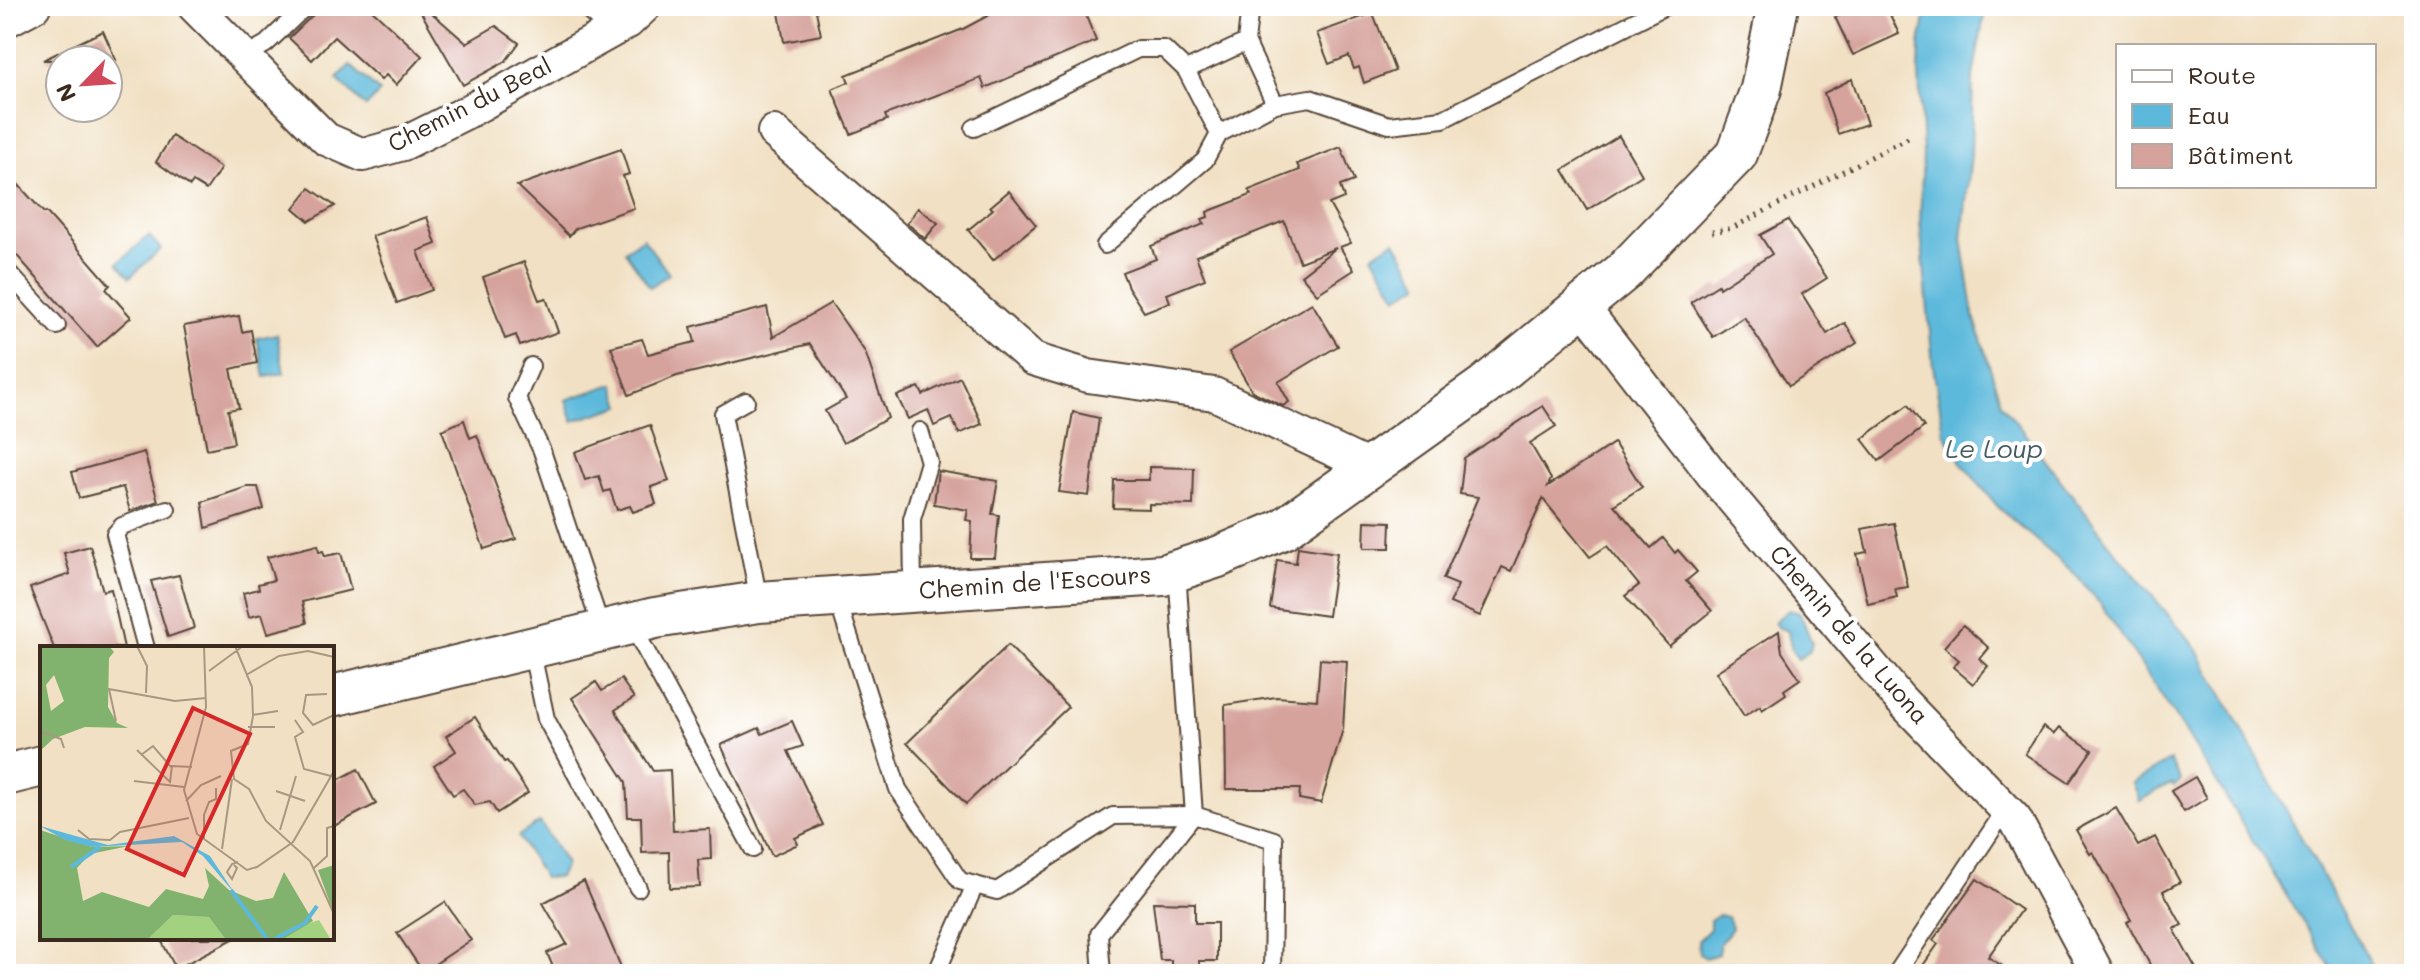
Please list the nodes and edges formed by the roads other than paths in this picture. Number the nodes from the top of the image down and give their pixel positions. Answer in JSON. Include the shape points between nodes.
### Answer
{"nodes":[{"id":1,"x":34,"y":6,"type":"edge"},
{"id":2,"x":194,"y":6,"type":"edge"},
{"id":3,"x":306,"y":6,"type":"edge"},
{"id":4,"x":583,"y":6,"type":"edge"},
{"id":5,"x":645,"y":6,"type":"edge"},
{"id":6,"x":1250,"y":6,"type":"edge"},
{"id":7,"x":1665,"y":6,"type":"edge"},
{"id":8,"x":1778,"y":6,"type":"edge"},
{"id":9,"x":6,"y":21,"type":"edge"},
{"id":10,"x":611,"y":31,"type":"junction"},
{"id":11,"x":1246,"y":42,"type":"junction"},
{"id":12,"x":245,"y":56,"type":"junction"},
{"id":13,"x":1186,"y":70,"type":"junction"},
{"id":14,"x":1275,"y":104,"type":"junction"},
{"id":15,"x":974,"y":128,"type":"dead end"},
{"id":16,"x":774,"y":132,"type":"dead end"},
{"id":17,"x":1219,"y":134,"type":"junction"},
{"id":18,"x":1105,"y":245,"type":"dead end"},
{"id":19,"x":6,"y":270,"type":"edge"},
{"id":20,"x":1582,"y":306,"type":"junction"},
{"id":21,"x":57,"y":326,"type":"dead end"},
{"id":22,"x":531,"y":366,"type":"dead end"},
{"id":23,"x":746,"y":401,"type":"dead end"},
{"id":24,"x":920,"y":431,"type":"dead end"},
{"id":25,"x":1372,"y":468,"type":"junction"},
{"id":26,"x":167,"y":509,"type":"dead end"},
{"id":27,"x":1177,"y":571,"type":"junction"},
{"id":28,"x":913,"y":591,"type":"junction"},
{"id":29,"x":836,"y":596,"type":"junction"},
{"id":30,"x":759,"y":602,"type":"junction"},
{"id":31,"x":617,"y":628,"type":"junction"},
{"id":32,"x":145,"y":646,"type":"edge"},
{"id":33,"x":531,"y":648,"type":"junction"},
{"id":34,"x":334,"y":696,"type":"edge"},
{"id":35,"x":40,"y":766,"type":"edge"},
{"id":36,"x":6,"y":775,"type":"edge"},
{"id":37,"x":2006,"y":809,"type":"junction"},
{"id":38,"x":1194,"y":815,"type":"junction"},
{"id":39,"x":753,"y":849,"type":"dead end"},
{"id":40,"x":975,"y":885,"type":"junction"},
{"id":41,"x":638,"y":888,"type":"dead end"},
{"id":42,"x":936,"y":974,"type":"edge"},
{"id":43,"x":1102,"y":974,"type":"edge"},
{"id":44,"x":1272,"y":974,"type":"edge"},
{"id":45,"x":1896,"y":974,"type":"edge"},
{"id":46,"x":2098,"y":974,"type":"edge"}],
"edges":[{"from":1,"to":9,"type":"street"},
{"from":2,"to":12,"type":"street","name":"Chemin du Beal"},
{"from":3,"to":12,"type":"lane","via":[[266,44]]},
{"from":4,"to":10,"type":"lane"},
{"from":5,"to":10,"type":"street","name":"Chemin du Beal"},
{"from":6,"to":11,"type":"lane"},
{"from":7,"to":14,"type":"lane","via":[[1443,119],[1389,125],[1310,98]]},
{"from":8,"to":20,"type":"street","name":"Chemin de l'Escours","via":[[1761,89],[1737,154],[1623,272]]},
{"from":10,"to":12,"type":"street","name":"Chemin du Beal","via":[[403,144],[363,155],[326,139]]},
{"from":11,"to":13,"type":"lane"},
{"from":11,"to":14,"type":"lane"},
{"from":13,"to":15,"type":"lane","via":[[1164,49],[1138,49]]},
{"from":13,"to":17,"type":"lane"},
{"from":14,"to":17,"type":"lane"},
{"from":16,"to":25,"type":"street","via":[[1033,359],[1088,376],[1214,394]]},
{"from":17,"to":18,"type":"lane","via":[[1205,160]]},
{"from":19,"to":21,"type":"lane"},
{"from":20,"to":25,"type":"street","name":"Chemin de l'Escours"},
{"from":20,"to":37,"type":"street","name":"Chemin de la Luona","via":[[1719,483],[1900,699]]},
{"from":22,"to":31,"type":"lane","via":[[517,398]]},
{"from":23,"to":30,"type":"lane","via":[[723,414]]},
{"from":24,"to":28,"type":"lane","via":[[929,462],[912,519]]},
{"from":25,"to":27,"type":"street","name":"Chemin de l'Escours","via":[[1283,529]]},
{"from":26,"to":32,"type":"lane","via":[[122,526],[115,534]]},
{"from":27,"to":28,"type":"street","name":"Chemin de l'Escours"},
{"from":27,"to":38,"type":"lane"},
{"from":28,"to":29,"type":"street","name":"Chemin de l'Escours"},
{"from":29,"to":30,"type":"street","name":"Chemin de l'Escours"},
{"from":29,"to":40,"type":"lane","via":[[898,789],[960,881]]},
{"from":30,"to":31,"type":"street","name":"Chemin de l'Escours"},
{"from":31,"to":33,"type":"street","name":"Chemin de l'Escours"},
{"from":31,"to":39,"type":"lane"},
{"from":33,"to":34,"type":"street","name":"Chemin de l'Escours"},
{"from":33,"to":41,"type":"lane","via":[[546,719]]},
{"from":35,"to":36,"type":"street"},
{"from":37,"to":45,"type":"lane"},
{"from":37,"to":46,"type":"street","name":"Chemin de la Luona"},
{"from":38,"to":40,"type":"lane","via":[[1113,816],[997,891]]},
{"from":38,"to":43,"type":"lane","via":[[1099,934]]},
{"from":38,"to":44,"type":"lane","via":[[1274,840]]},
{"from":40,"to":42,"type":"lane"}]}
